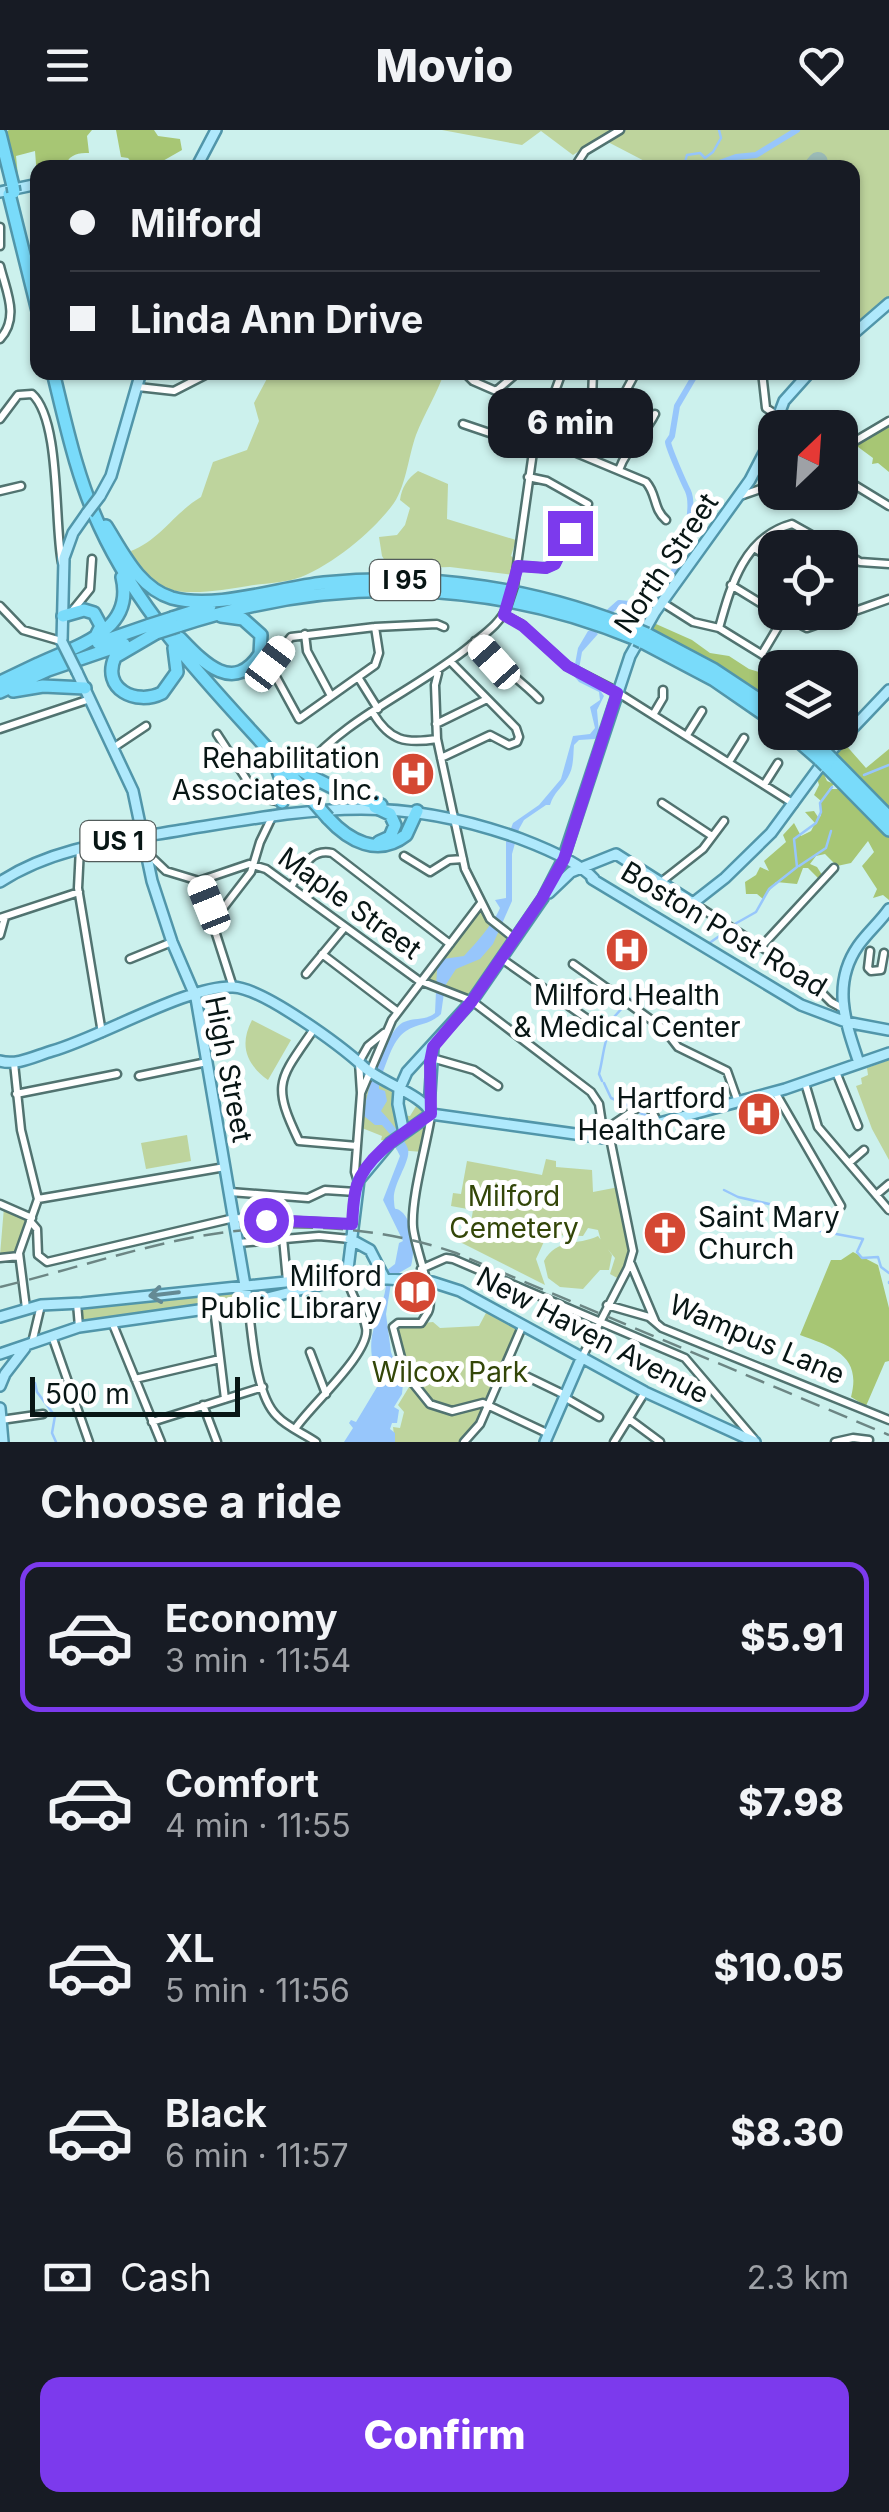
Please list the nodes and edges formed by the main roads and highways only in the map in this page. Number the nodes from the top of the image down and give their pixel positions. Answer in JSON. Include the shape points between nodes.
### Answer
{"nodes":[{"id":1,"x":216,"y":130,"type":"edge"},
{"id":2,"x":0,"y":134,"type":"edge"},
{"id":3,"x":0,"y":158,"type":"edge"},
{"id":4,"x":200,"y":160,"type":"edge"},
{"id":5,"x":9,"y":191,"type":"edge"},
{"id":6,"x":30,"y":261,"type":"edge"},
{"id":7,"x":30,"y":278,"type":"edge"},
{"id":8,"x":889,"y":303,"type":"edge"},
{"id":9,"x":860,"y":328,"type":"edge"},
{"id":10,"x":57,"y":380,"type":"edge"},
{"id":11,"x":57,"y":380,"type":"edge"},
{"id":12,"x":139,"y":380,"type":"edge"},
{"id":13,"x":802,"y":380,"type":"edge"},
{"id":14,"x":106,"y":526,"type":"junction"},
{"id":15,"x":113,"y":554,"type":"junction"},
{"id":16,"x":267,"y":592,"type":"junction"},
{"id":17,"x":63,"y":616,"type":"junction"},
{"id":18,"x":164,"y":626,"type":"junction"},
{"id":19,"x":641,"y":637,"type":"junction"},
{"id":20,"x":95,"y":638,"type":"junction"},
{"id":21,"x":32,"y":667,"type":"junction"},
{"id":22,"x":0,"y":682,"type":"edge"},
{"id":23,"x":80,"y":685,"type":"junction"},
{"id":24,"x":889,"y":690,"type":"edge"},
{"id":25,"x":0,"y":694,"type":"edge"},
{"id":26,"x":758,"y":699,"type":"edge"},
{"id":27,"x":758,"y":710,"type":"edge"},
{"id":28,"x":263,"y":740,"type":"junction"},
{"id":29,"x":813,"y":750,"type":"edge"},
{"id":30,"x":817,"y":750,"type":"edge"},
{"id":31,"x":825,"y":759,"type":"junction"},
{"id":32,"x":300,"y":777,"type":"junction"},
{"id":33,"x":282,"y":802,"type":"joint"},
{"id":34,"x":375,"y":808,"type":"junction"},
{"id":35,"x":395,"y":808,"type":"junction"},
{"id":36,"x":418,"y":811,"type":"junction"},
{"id":37,"x":273,"y":815,"type":"junction"},
{"id":38,"x":889,"y":817,"type":"edge"},
{"id":39,"x":330,"y":818,"type":"junction"},
{"id":40,"x":889,"y":830,"type":"edge"},
{"id":41,"x":142,"y":837,"type":"junction"},
{"id":42,"x":564,"y":859,"type":"junction"},
{"id":43,"x":579,"y":869,"type":"junction"},
{"id":44,"x":0,"y":882,"type":"edge"},
{"id":45,"x":542,"y":898,"type":"junction"},
{"id":46,"x":889,"y":909,"type":"edge"},
{"id":47,"x":194,"y":994,"type":"junction"},
{"id":48,"x":846,"y":1022,"type":"junction"},
{"id":49,"x":889,"y":1030,"type":"edge"},
{"id":50,"x":889,"y":1053,"type":"edge"},
{"id":51,"x":429,"y":1054,"type":"junction"},
{"id":52,"x":859,"y":1063,"type":"junction"},
{"id":53,"x":4,"y":1064,"type":"edge"},
{"id":54,"x":399,"y":1090,"type":"junction"},
{"id":55,"x":430,"y":1111,"type":"junction"},
{"id":56,"x":402,"y":1134,"type":"junction"},
{"id":57,"x":350,"y":1239,"type":"junction"},
{"id":58,"x":347,"y":1277,"type":"junction"},
{"id":59,"x":386,"y":1277,"type":"junction"},
{"id":60,"x":327,"y":1280,"type":"junction"},
{"id":61,"x":245,"y":1285,"type":"junction"},
{"id":62,"x":248,"y":1303,"type":"junction"},
{"id":63,"x":0,"y":1317,"type":"edge"},
{"id":64,"x":29,"y":1345,"type":"junction"},
{"id":65,"x":0,"y":1352,"type":"edge"},
{"id":66,"x":582,"y":1359,"type":"junction"},
{"id":67,"x":0,"y":1381,"type":"edge"},
{"id":68,"x":0,"y":1408,"type":"edge"},
{"id":69,"x":1,"y":1420,"type":"edge"},
{"id":70,"x":547,"y":1438,"type":"edge"},
{"id":71,"x":4,"y":1442,"type":"edge"},
{"id":72,"x":756,"y":1442,"type":"edge"}],
"edges":[{"from":1,"to":4,"type":"main road"},
{"from":2,"to":5,"type":"highway"},
{"from":3,"to":5,"type":"highway"},
{"from":5,"to":6,"type":"highway"},
{"from":5,"to":7,"type":"highway"},
{"from":8,"to":9,"type":"main road"},
{"from":10,"to":14,"type":"highway"},
{"from":11,"to":15,"type":"highway","via":[[81,479]]},
{"from":12,"to":17,"type":"main road","bridge":true,"via":[[110,479],[72,536],[63,564]]},
{"from":13,"to":42,"type":"main road","name":"North Street","via":[[786,397],[739,496],[630,656]]},
{"from":14,"to":16,"type":"highway","via":[[140,578],[167,596],[202,601]]},
{"from":14,"to":18,"type":"highway"},
{"from":15,"to":18,"type":"highway"},
{"from":15,"to":20,"type":"highway","via":[[124,600],[114,623]]},
{"from":16,"to":18,"type":"highway","number":"I 95"},
{"from":16,"to":19,"type":"highway","number":"I 95","via":[[368,580],[460,584],[540,598]]},
{"from":17,"to":20,"type":"highway","via":[[94,613],[101,626]]},
{"from":17,"to":23,"type":"main road","name":"High Street","bridge":true,"via":[[62,642]]},
{"from":18,"to":18,"type":"highway","via":[[177,656],[175,678],[156,696],[129,696],[114,681],[112,662]]},
{"from":18,"to":18,"type":"highway","via":[[237,617],[260,632],[261,651],[244,670],[221,672]]},
{"from":18,"to":19,"type":"highway","number":"I 95","via":[[290,596],[415,589],[534,606]]},
{"from":18,"to":21,"type":"highway","number":"I 95"},
{"from":18,"to":25,"type":"highway","number":"I 95"},
{"from":18,"to":28,"type":"highway"},
{"from":19,"to":26,"type":"highway","number":"I 95","via":[[705,664]]},
{"from":19,"to":27,"type":"highway","number":"I 95"},
{"from":20,"to":21,"type":"highway"},
{"from":21,"to":22,"type":"highway","number":"I 95"},
{"from":23,"to":25,"type":"highway"},
{"from":23,"to":41,"type":"main road","name":"High Street","via":[[134,792]]},
{"from":24,"to":43,"type":"main road","via":[[743,862],[693,903],[616,850]]},
{"from":28,"to":32,"type":"highway"},
{"from":28,"to":33,"type":"highway","via":[[278,771]]},
{"from":29,"to":31,"type":"highway"},
{"from":30,"to":31,"type":"highway"},
{"from":31,"to":38,"type":"highway"},
{"from":31,"to":40,"type":"highway"},
{"from":32,"to":35,"type":"highway"},
{"from":32,"to":39,"type":"highway","bridge":true},
{"from":33,"to":37,"type":"main road"},
{"from":34,"to":35,"type":"main road","name":"Boston Post Road","number":"US 1"},
{"from":34,"to":37,"type":"main road","name":"Boston Post Road","number":"US 1"},
{"from":34,"to":39,"type":"highway","via":[[395,822],[385,841],[358,838]]},
{"from":35,"to":36,"type":"main road","name":"Boston Post Road","number":"US 1"},
{"from":36,"to":39,"type":"highway","via":[[406,835],[381,846],[351,839]]},
{"from":36,"to":42,"type":"main road","name":"Boston Post Road","number":"US 1","via":[[511,835]]},
{"from":37,"to":41,"type":"main road","name":"Boston Post Road","number":"US 1"},
{"from":41,"to":44,"type":"main road","name":"Boston Post Road","number":"US 1","via":[[80,847]]},
{"from":41,"to":47,"type":"main road","name":"High Street"},
{"from":42,"to":43,"type":"main road","name":"Boston Post Road","number":"US 1"},
{"from":42,"to":45,"type":"main road","name":"North Street"},
{"from":43,"to":45,"type":"main road"},
{"from":43,"to":48,"type":"main road","name":"Boston Post Road","number":"US 1","via":[[794,1000]]},
{"from":45,"to":51,"type":"main road","name":"North Street"},
{"from":46,"to":48,"type":"main road","via":[[847,971]]},
{"from":47,"to":53,"type":"main road","via":[[102,1034]]},
{"from":47,"to":54,"type":"main road","via":[[233,987],[265,1000]]},
{"from":47,"to":61,"type":"main road","name":"High Street"},
{"from":48,"to":49,"type":"main road","name":"Boston Post Road","number":"US 1"},
{"from":48,"to":52,"type":"main road"},
{"from":50,"to":52,"type":"main road"},
{"from":51,"to":54,"type":"main road","name":"North Street","via":[[410,1068]]},
{"from":51,"to":55,"type":"main road"},
{"from":52,"to":55,"type":"main road","via":[[605,1136]]},
{"from":54,"to":55,"type":"main road"},
{"from":54,"to":56,"type":"main road"},
{"from":55,"to":56,"type":"main road"},
{"from":56,"to":57,"type":"main road","via":[[357,1187]]},
{"from":57,"to":58,"type":"main road"},
{"from":57,"to":59,"type":"main road","via":[[370,1250]]},
{"from":58,"to":59,"type":"main road"},
{"from":58,"to":60,"type":"main road"},
{"from":59,"to":66,"type":"main road","name":"New Haven Avenue","via":[[457,1289]]},
{"from":60,"to":61,"type":"main road"},
{"from":60,"to":62,"type":"main road"},
{"from":61,"to":62,"type":"main road","name":"High Street"},
{"from":61,"to":63,"type":"main road","one_way":true,"via":[[41,1305]]},
{"from":62,"to":64,"type":"main road","via":[[79,1327]]},
{"from":64,"to":65,"type":"main road"},
{"from":64,"to":67,"type":"main road"},
{"from":66,"to":70,"type":"main road"},
{"from":66,"to":72,"type":"main road","name":"New Haven Avenue"},
{"from":68,"to":69,"type":"main road"},
{"from":69,"to":71,"type":"main road"}]}
